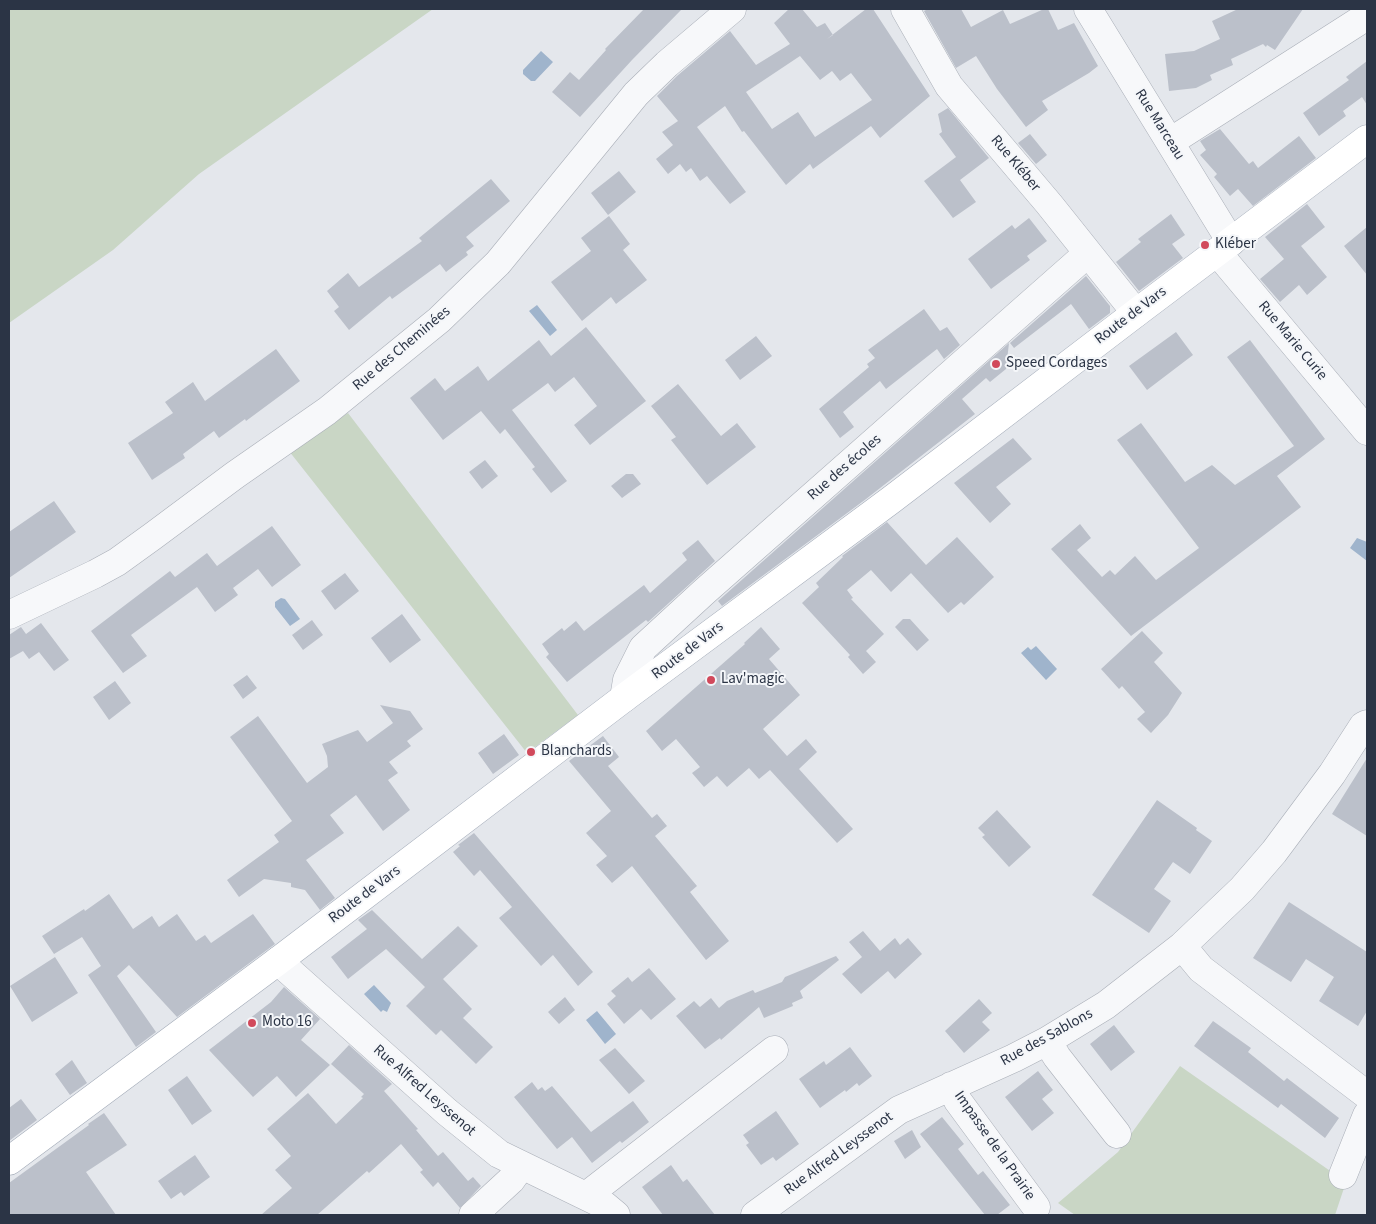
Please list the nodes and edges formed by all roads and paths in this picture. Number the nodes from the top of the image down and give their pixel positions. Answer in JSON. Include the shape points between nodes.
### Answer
{"nodes":[{"id":1,"x":732,"y":9,"type":"edge"},
{"id":2,"x":905,"y":9,"type":"edge"},
{"id":3,"x":1088,"y":9,"type":"edge"},
{"id":4,"x":1367,"y":16,"type":"edge"},
{"id":5,"x":1367,"y":139,"type":"edge"},
{"id":6,"x":1170,"y":142,"type":"junction"},
{"id":7,"x":1224,"y":247,"type":"junction"},
{"id":8,"x":1087,"y":254,"type":"junction"},
{"id":9,"x":1136,"y":312,"type":"junction"},
{"id":10,"x":1367,"y":431,"type":"edge"},
{"id":11,"x":9,"y":616,"type":"edge"},
{"id":12,"x":624,"y":698,"type":"junction"},
{"id":13,"x":1367,"y":724,"type":"edge"},
{"id":14,"x":1182,"y":946,"type":"junction"},
{"id":15,"x":278,"y":961,"type":"junction"},
{"id":16,"x":1047,"y":1041,"type":"junction"},
{"id":17,"x":774,"y":1050,"type":"dead end"},
{"id":18,"x":951,"y":1086,"type":"junction"},
{"id":19,"x":1367,"y":1095,"type":"edge"},
{"id":20,"x":899,"y":1110,"type":"joint"},
{"id":21,"x":1367,"y":1115,"type":"edge"},
{"id":22,"x":1117,"y":1134,"type":"dead end"},
{"id":23,"x":9,"y":1161,"type":"edge"},
{"id":24,"x":521,"y":1166,"type":"junction"},
{"id":25,"x":1343,"y":1175,"type":"dead end"},
{"id":26,"x":586,"y":1196,"type":"junction"},
{"id":27,"x":1036,"y":1207,"type":"dead end"},
{"id":28,"x":473,"y":1215,"type":"edge"},
{"id":29,"x":616,"y":1215,"type":"edge"},
{"id":30,"x":755,"y":1215,"type":"edge"}],
"edges":[{"from":1,"to":11,"type":"street","name":"Rue des Cheminées","via":[[636,94],[498,263],[439,320],[327,411],[117,562]]},
{"from":2,"to":8,"type":"street","name":"Rue Kléber","via":[[949,86]]},
{"from":3,"to":6,"type":"street","name":"Rue Marceau"},
{"from":4,"to":6,"type":"street"},
{"from":5,"to":7,"type":"main road","name":"Route de Vars"},
{"from":6,"to":7,"type":"street","name":"Rue Marceau"},
{"from":7,"to":9,"type":"main road","name":"Route de Vars"},
{"from":7,"to":10,"type":"street","name":"Rue Marie Curie"},
{"from":8,"to":9,"type":"street","name":"Rue Kléber"},
{"from":8,"to":12,"type":"street","name":"Rue des écoles","via":[[643,648],[627,680]]},
{"from":9,"to":12,"type":"main road","name":"Route de Vars"},
{"from":12,"to":15,"type":"main road","name":"Route de Vars"},
{"from":13,"to":14,"type":"street","name":"Rue des Sablons","via":[[1274,852],[1242,889]]},
{"from":14,"to":16,"type":"street","name":"Rue des Sablons","via":[[1106,1005]]},
{"from":14,"to":19,"type":"street","via":[[1201,969]]},
{"from":15,"to":23,"type":"main road","name":"Route de Vars"},
{"from":15,"to":24,"type":"street","name":"Rue Alfred Leyssenot","via":[[446,1112],[499,1154]]},
{"from":16,"to":18,"type":"street","name":"Rue des Sablons"},
{"from":16,"to":22,"type":"street"},
{"from":17,"to":26,"type":"street"},
{"from":18,"to":20,"type":"street","name":"Rue des Sablons"},
{"from":18,"to":27,"type":"street","name":"Impasse de la Prairie","via":[[958,1101]]},
{"from":20,"to":30,"type":"street","name":"Rue Alfred Leyssenot"},
{"from":21,"to":25,"type":"street"},
{"from":24,"to":26,"type":"street","name":"Rue Alfred Leyssenot"},
{"from":24,"to":28,"type":"street","via":[[511,1180]]},
{"from":26,"to":29,"type":"street","name":"Rue Alfred Leyssenot"}]}
